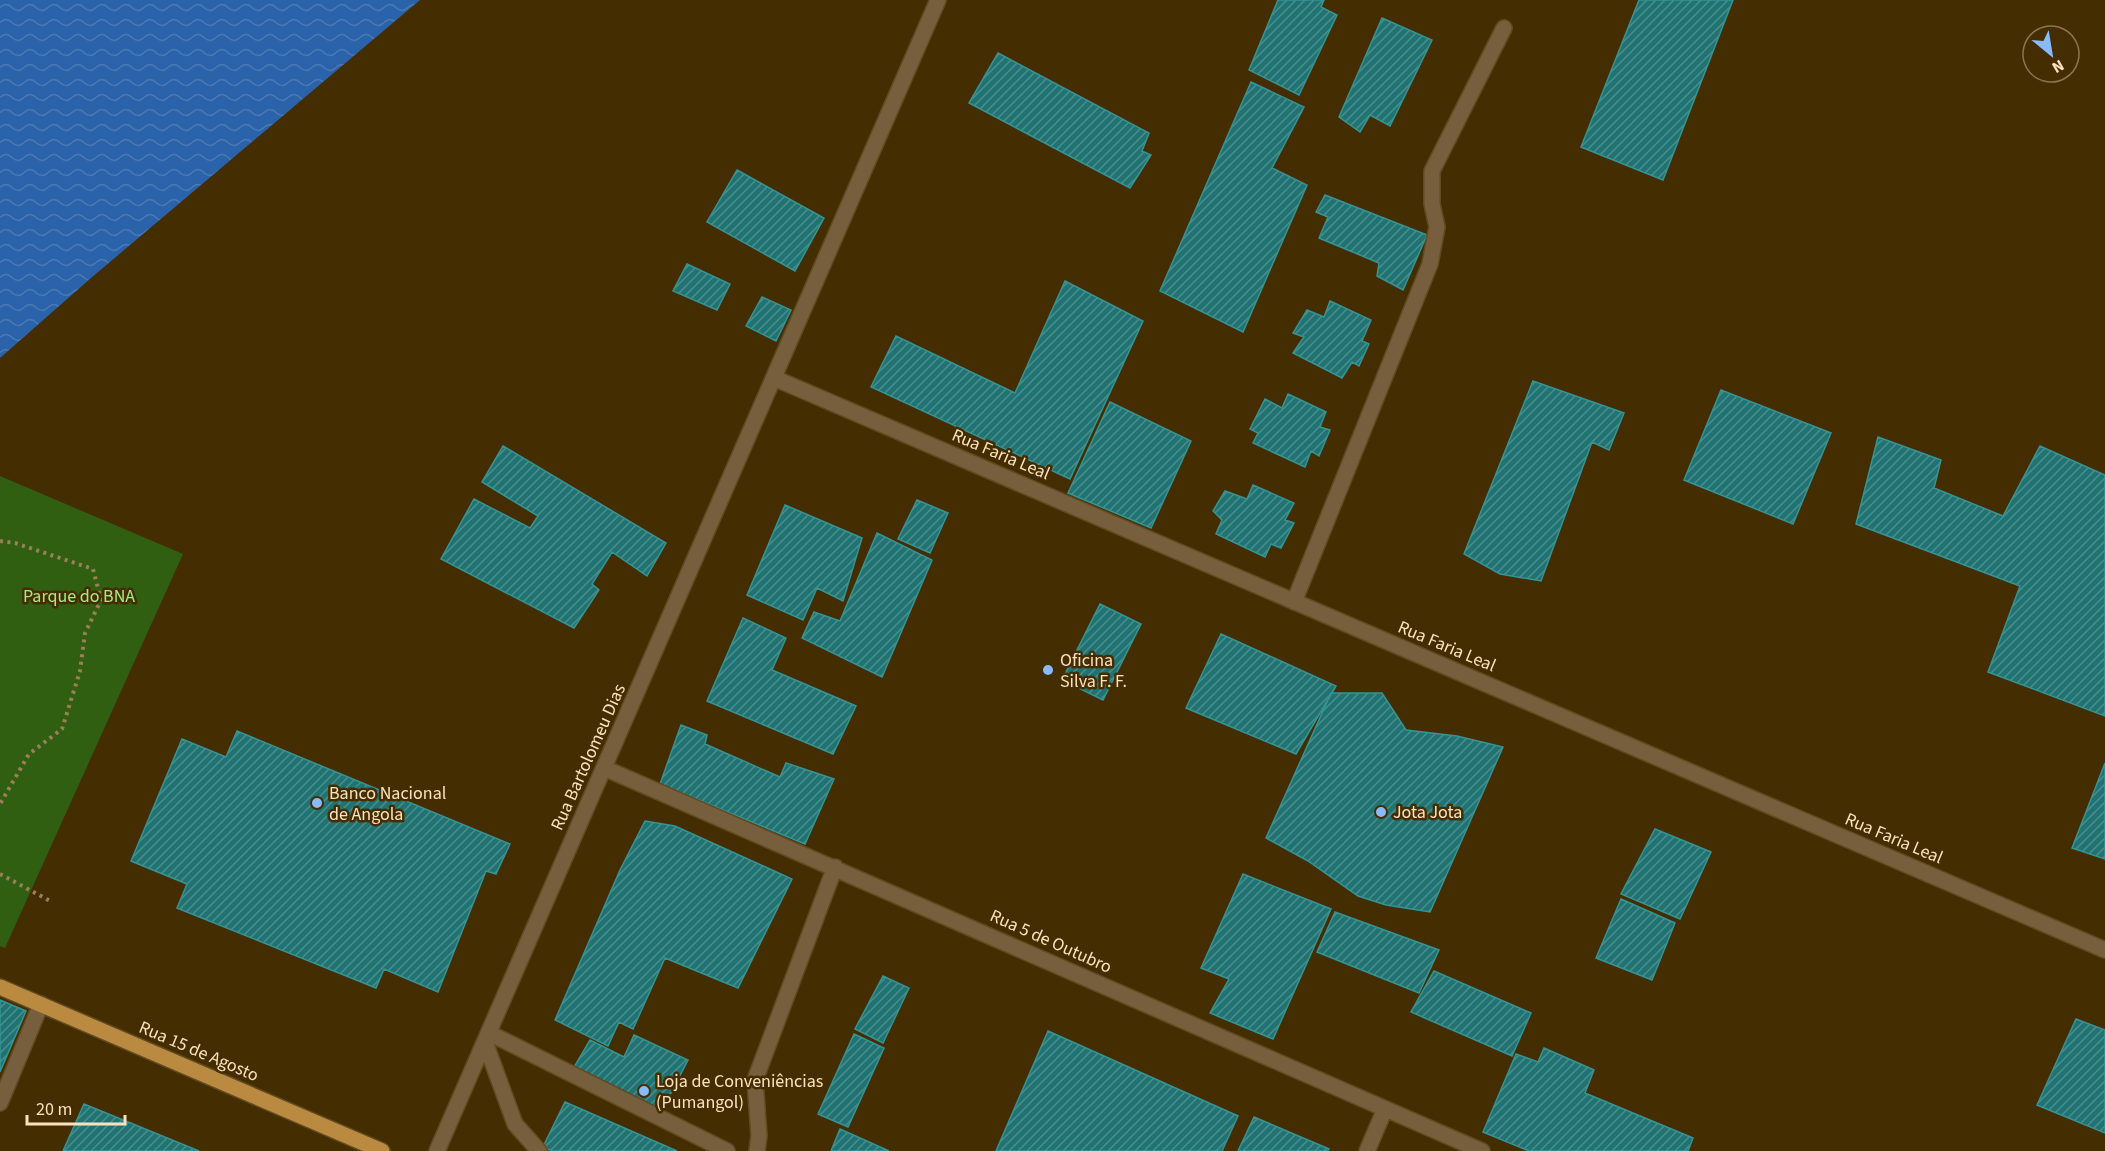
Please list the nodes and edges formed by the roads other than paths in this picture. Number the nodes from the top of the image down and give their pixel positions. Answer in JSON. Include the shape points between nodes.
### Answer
{"nodes":[{"id":1,"x":938,"y":0,"type":"edge"},
{"id":2,"x":1504,"y":28,"type":"dead end"},
{"id":3,"x":774,"y":378,"type":"junction"},
{"id":4,"x":1294,"y":602,"type":"junction"},
{"id":5,"x":604,"y":768,"type":"junction"},
{"id":6,"x":835,"y":867,"type":"junction"},
{"id":7,"x":2105,"y":951,"type":"edge"},
{"id":8,"x":0,"y":987,"type":"edge"},
{"id":9,"x":42,"y":1004,"type":"junction"},
{"id":10,"x":487,"y":1038,"type":"junction"},
{"id":11,"x":0,"y":1103,"type":"edge"},
{"id":12,"x":1385,"y":1109,"type":"junction"},
{"id":13,"x":382,"y":1151,"type":"edge"},
{"id":14,"x":437,"y":1151,"type":"edge"},
{"id":15,"x":539,"y":1151,"type":"edge"},
{"id":16,"x":728,"y":1151,"type":"edge"},
{"id":17,"x":757,"y":1151,"type":"edge"},
{"id":18,"x":1367,"y":1151,"type":"edge"},
{"id":19,"x":1482,"y":1151,"type":"edge"}],
"edges":[{"from":1,"to":3,"type":"street","name":"Rua Bartolomeu Dias"},
{"from":2,"to":4,"type":"street","via":[[1432,171],[1437,227],[1430,264]]},
{"from":3,"to":4,"type":"street","name":"Rua Faria Leal"},
{"from":3,"to":5,"type":"street","name":"Rua Bartolomeu Dias"},
{"from":4,"to":7,"type":"street","name":"Rua Faria Leal"},
{"from":5,"to":6,"type":"street","name":"Rua 5 de Outubro"},
{"from":5,"to":10,"type":"street","name":"Rua Bartolomeu Dias"},
{"from":6,"to":12,"type":"street","name":"Rua 5 de Outubro"},
{"from":6,"to":17,"type":"street","via":[[755,1080]]},
{"from":8,"to":9,"type":"main road","name":"Rua 15 de Agosto"},
{"from":9,"to":11,"type":"street"},
{"from":9,"to":13,"type":"main road","name":"Rua 15 de Agosto"},
{"from":10,"to":14,"type":"street","name":"Rua Bartolomeu Dias"},
{"from":10,"to":15,"type":"street","via":[[515,1124]]},
{"from":10,"to":16,"type":"street"},
{"from":12,"to":18,"type":"street"},
{"from":12,"to":19,"type":"street","name":"Rua 5 de Outubro"}]}
